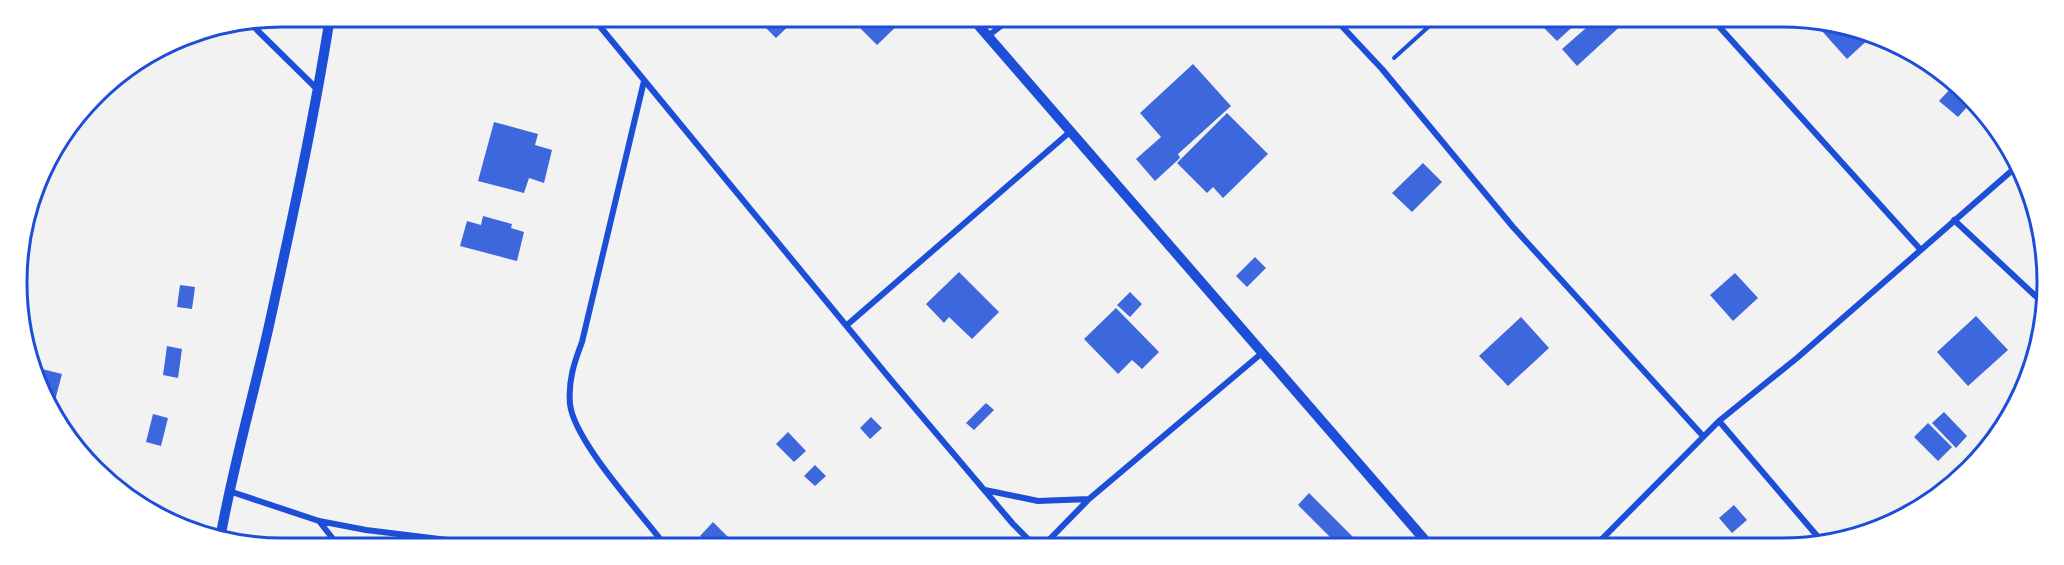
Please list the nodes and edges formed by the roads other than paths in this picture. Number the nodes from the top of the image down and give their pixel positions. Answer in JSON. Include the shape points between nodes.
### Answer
{"nodes":[{"id":1,"x":328,"y":27,"type":"edge"},
{"id":2,"x":600,"y":27,"type":"edge"},
{"id":3,"x":980,"y":27,"type":"edge"},
{"id":4,"x":1000,"y":27,"type":"edge"},
{"id":5,"x":1343,"y":27,"type":"edge"},
{"id":6,"x":1719,"y":27,"type":"edge"},
{"id":7,"x":256,"y":29,"type":"edge"},
{"id":8,"x":988,"y":36,"type":"junction"},
{"id":9,"x":644,"y":81,"type":"junction"},
{"id":10,"x":319,"y":90,"type":"junction"},
{"id":11,"x":1071,"y":131,"type":"junction"},
{"id":12,"x":2012,"y":171,"type":"edge"},
{"id":13,"x":1954,"y":220,"type":"junction"},
{"id":14,"x":1920,"y":249,"type":"junction"},
{"id":15,"x":2036,"y":297,"type":"edge"},
{"id":16,"x":847,"y":325,"type":"junction"},
{"id":17,"x":1262,"y":353,"type":"junction"},
{"id":18,"x":1719,"y":421,"type":"junction"},
{"id":19,"x":1703,"y":435,"type":"junction"},
{"id":20,"x":984,"y":490,"type":"junction"},
{"id":21,"x":229,"y":491,"type":"junction"},
{"id":22,"x":1089,"y":499,"type":"junction"},
{"id":23,"x":319,"y":521,"type":"junction"},
{"id":24,"x":222,"y":530,"type":"edge"},
{"id":25,"x":1817,"y":536,"type":"edge"},
{"id":26,"x":332,"y":538,"type":"edge"},
{"id":27,"x":431,"y":538,"type":"edge"},
{"id":28,"x":659,"y":538,"type":"edge"},
{"id":29,"x":1028,"y":538,"type":"edge"},
{"id":30,"x":1051,"y":538,"type":"edge"},
{"id":31,"x":1424,"y":538,"type":"edge"},
{"id":32,"x":1603,"y":538,"type":"edge"}],
"edges":[{"from":1,"to":10,"type":"street"},
{"from":2,"to":9,"type":"street"},
{"from":3,"to":8,"type":"street"},
{"from":4,"to":8,"type":"street"},
{"from":5,"to":19,"type":"street","via":[[1513,226]]},
{"from":6,"to":14,"type":"street"},
{"from":7,"to":10,"type":"street"},
{"from":8,"to":11,"type":"street"},
{"from":9,"to":16,"type":"street"},
{"from":9,"to":28,"type":"street","via":[[582,342],[570,373],[570,406],[584,440]]},
{"from":10,"to":21,"type":"street"},
{"from":11,"to":16,"type":"street"},
{"from":11,"to":17,"type":"street"},
{"from":12,"to":13,"type":"street"},
{"from":13,"to":14,"type":"street"},
{"from":13,"to":15,"type":"street"},
{"from":14,"to":18,"type":"street"},
{"from":16,"to":20,"type":"street"},
{"from":17,"to":22,"type":"street"},
{"from":17,"to":31,"type":"street"},
{"from":18,"to":19,"type":"street"},
{"from":18,"to":25,"type":"street"},
{"from":19,"to":32,"type":"street"},
{"from":20,"to":22,"type":"street","via":[[1038,501]]},
{"from":20,"to":29,"type":"street"},
{"from":21,"to":23,"type":"street"},
{"from":21,"to":24,"type":"street"},
{"from":22,"to":30,"type":"street"},
{"from":23,"to":26,"type":"street"},
{"from":23,"to":27,"type":"street"}]}
